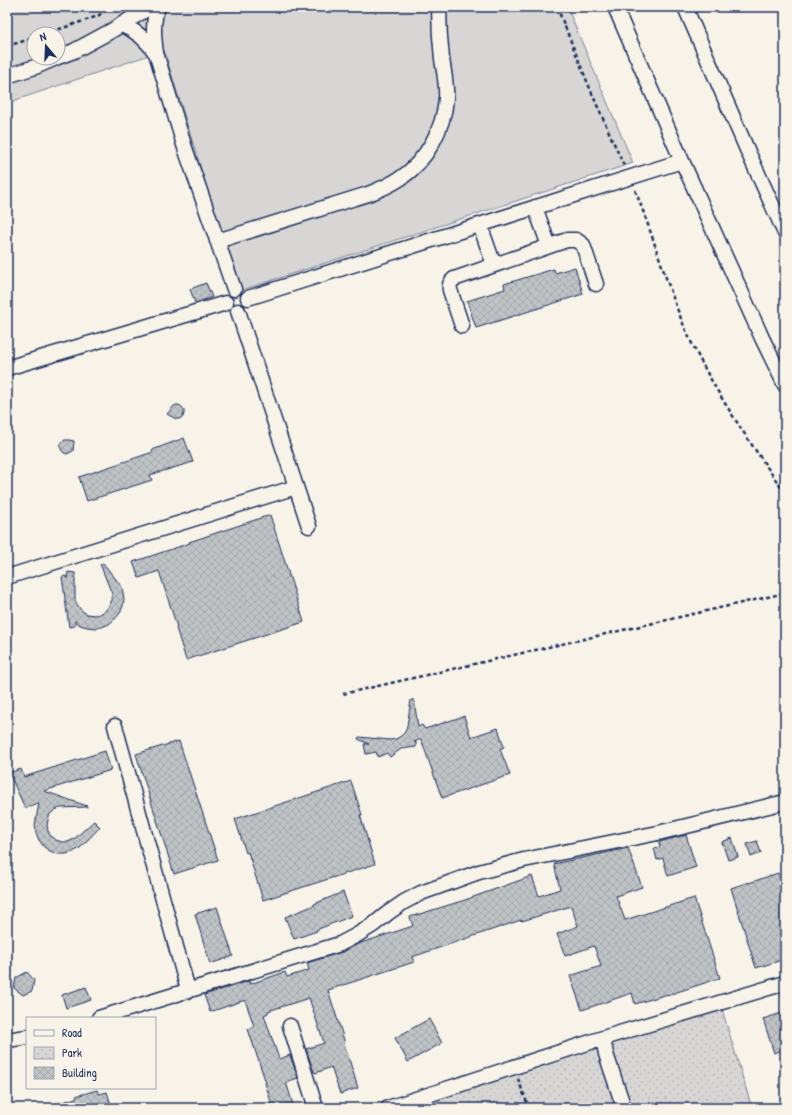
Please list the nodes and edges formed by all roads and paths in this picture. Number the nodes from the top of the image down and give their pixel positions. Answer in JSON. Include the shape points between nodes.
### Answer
{"nodes":[{"id":1,"x":109,"y":7,"type":"edge"},
{"id":2,"x":150,"y":7,"type":"edge"},
{"id":3,"x":158,"y":7,"type":"edge"},
{"id":4,"x":438,"y":7,"type":"edge"},
{"id":5,"x":557,"y":7,"type":"edge"},
{"id":6,"x":615,"y":7,"type":"edge"},
{"id":7,"x":685,"y":7,"type":"edge"},
{"id":8,"x":122,"y":25,"type":"junction"},
{"id":9,"x":66,"y":27,"type":"edge"},
{"id":10,"x":26,"y":40,"type":"edge"},
{"id":11,"x":7,"y":46,"type":"edge"},
{"id":12,"x":156,"y":53,"type":"junction"},
{"id":13,"x":66,"y":54,"type":"edge"},
{"id":14,"x":37,"y":66,"type":"edge"},
{"id":15,"x":7,"y":76,"type":"edge"},
{"id":16,"x":682,"y":161,"type":"junction"},
{"id":17,"x":629,"y":177,"type":"junction"},
{"id":18,"x":535,"y":207,"type":"junction"},
{"id":19,"x":480,"y":225,"type":"junction"},
{"id":20,"x":785,"y":233,"type":"edge"},
{"id":21,"x":217,"y":241,"type":"junction"},
{"id":22,"x":549,"y":246,"type":"junction"},
{"id":23,"x":494,"y":265,"type":"junction"},
{"id":24,"x":596,"y":284,"type":"dead end"},
{"id":25,"x":234,"y":289,"type":"junction"},
{"id":26,"x":248,"y":298,"type":"junction"},
{"id":27,"x":226,"y":303,"type":"junction"},
{"id":28,"x":238,"y":311,"type":"junction"},
{"id":29,"x":462,"y":326,"type":"dead end"},
{"id":30,"x":7,"y":368,"type":"edge"},
{"id":31,"x":785,"y":385,"type":"edge"},
{"id":32,"x":296,"y":487,"type":"junction"},
{"id":33,"x":785,"y":492,"type":"edge"},
{"id":34,"x":309,"y":526,"type":"dead end"},
{"id":35,"x":7,"y":577,"type":"edge"},
{"id":36,"x":785,"y":593,"type":"edge"},
{"id":37,"x":343,"y":694,"type":"dead end"},
{"id":38,"x":115,"y":726,"type":"dead end"},
{"id":39,"x":785,"y":802,"type":"edge"},
{"id":40,"x":785,"y":983,"type":"edge"},
{"id":41,"x":188,"y":990,"type":"junction"},
{"id":42,"x":102,"y":1017,"type":"edge"},
{"id":43,"x":290,"y":1026,"type":"dead end"},
{"id":44,"x":26,"y":1037,"type":"edge"},
{"id":45,"x":603,"y":1038,"type":"junction"},
{"id":46,"x":7,"y":1040,"type":"edge"},
{"id":47,"x":514,"y":1068,"type":"junction"},
{"id":48,"x":316,"y":1108,"type":"edge"},
{"id":49,"x":388,"y":1108,"type":"edge"},
{"id":50,"x":529,"y":1108,"type":"edge"},
{"id":51,"x":624,"y":1108,"type":"edge"}],
"edges":[{"from":1,"to":9,"type":"path","via":[[98,16]]},
{"from":2,"to":8,"type":"lane"},
{"from":3,"to":12,"type":"lane","via":[[154,24]]},
{"from":4,"to":21,"type":"lane","via":[[446,99],[437,135],[415,166],[401,178],[374,192]]},
{"from":5,"to":17,"type":"path","via":[[592,96]]},
{"from":6,"to":16,"type":"lane"},
{"from":7,"to":20,"type":"lane"},
{"from":8,"to":12,"type":"lane","via":[[142,36]]},
{"from":8,"to":13,"type":"lane"},
{"from":10,"to":11,"type":"path"},
{"from":12,"to":21,"type":"lane"},
{"from":14,"to":15,"type":"lane"},
{"from":16,"to":17,"type":"lane"},
{"from":16,"to":31,"type":"lane"},
{"from":17,"to":18,"type":"lane"},
{"from":17,"to":33,"type":"path","via":[[686,331],[697,354],[720,397]]},
{"from":18,"to":19,"type":"lane"},
{"from":18,"to":22,"type":"lane"},
{"from":19,"to":23,"type":"lane"},
{"from":19,"to":26,"type":"lane"},
{"from":21,"to":25,"type":"lane"},
{"from":22,"to":23,"type":"lane"},
{"from":22,"to":24,"type":"lane","via":[[571,239],[580,242],[585,249]]},
{"from":23,"to":29,"type":"lane","via":[[457,277],[451,282],[449,286]]},
{"from":25,"to":26,"type":"lane","via":[[242,291]]},
{"from":25,"to":27,"type":"lane","via":[[226,297]]},
{"from":26,"to":28,"type":"lane","via":[[244,308]]},
{"from":27,"to":28,"type":"lane"},
{"from":27,"to":30,"type":"lane"},
{"from":28,"to":32,"type":"lane"},
{"from":32,"to":34,"type":"lane"},
{"from":32,"to":35,"type":"lane"},
{"from":36,"to":37,"type":"path"},
{"from":38,"to":41,"type":"lane"},
{"from":39,"to":41,"type":"lane","via":[[479,872],[421,893],[340,944]]},
{"from":40,"to":45,"type":"lane"},
{"from":41,"to":42,"type":"lane"},
{"from":43,"to":48,"type":"lane"},
{"from":44,"to":46,"type":"lane"},
{"from":45,"to":47,"type":"lane"},
{"from":45,"to":51,"type":"lane"},
{"from":47,"to":49,"type":"lane"},
{"from":47,"to":50,"type":"path"}]}
